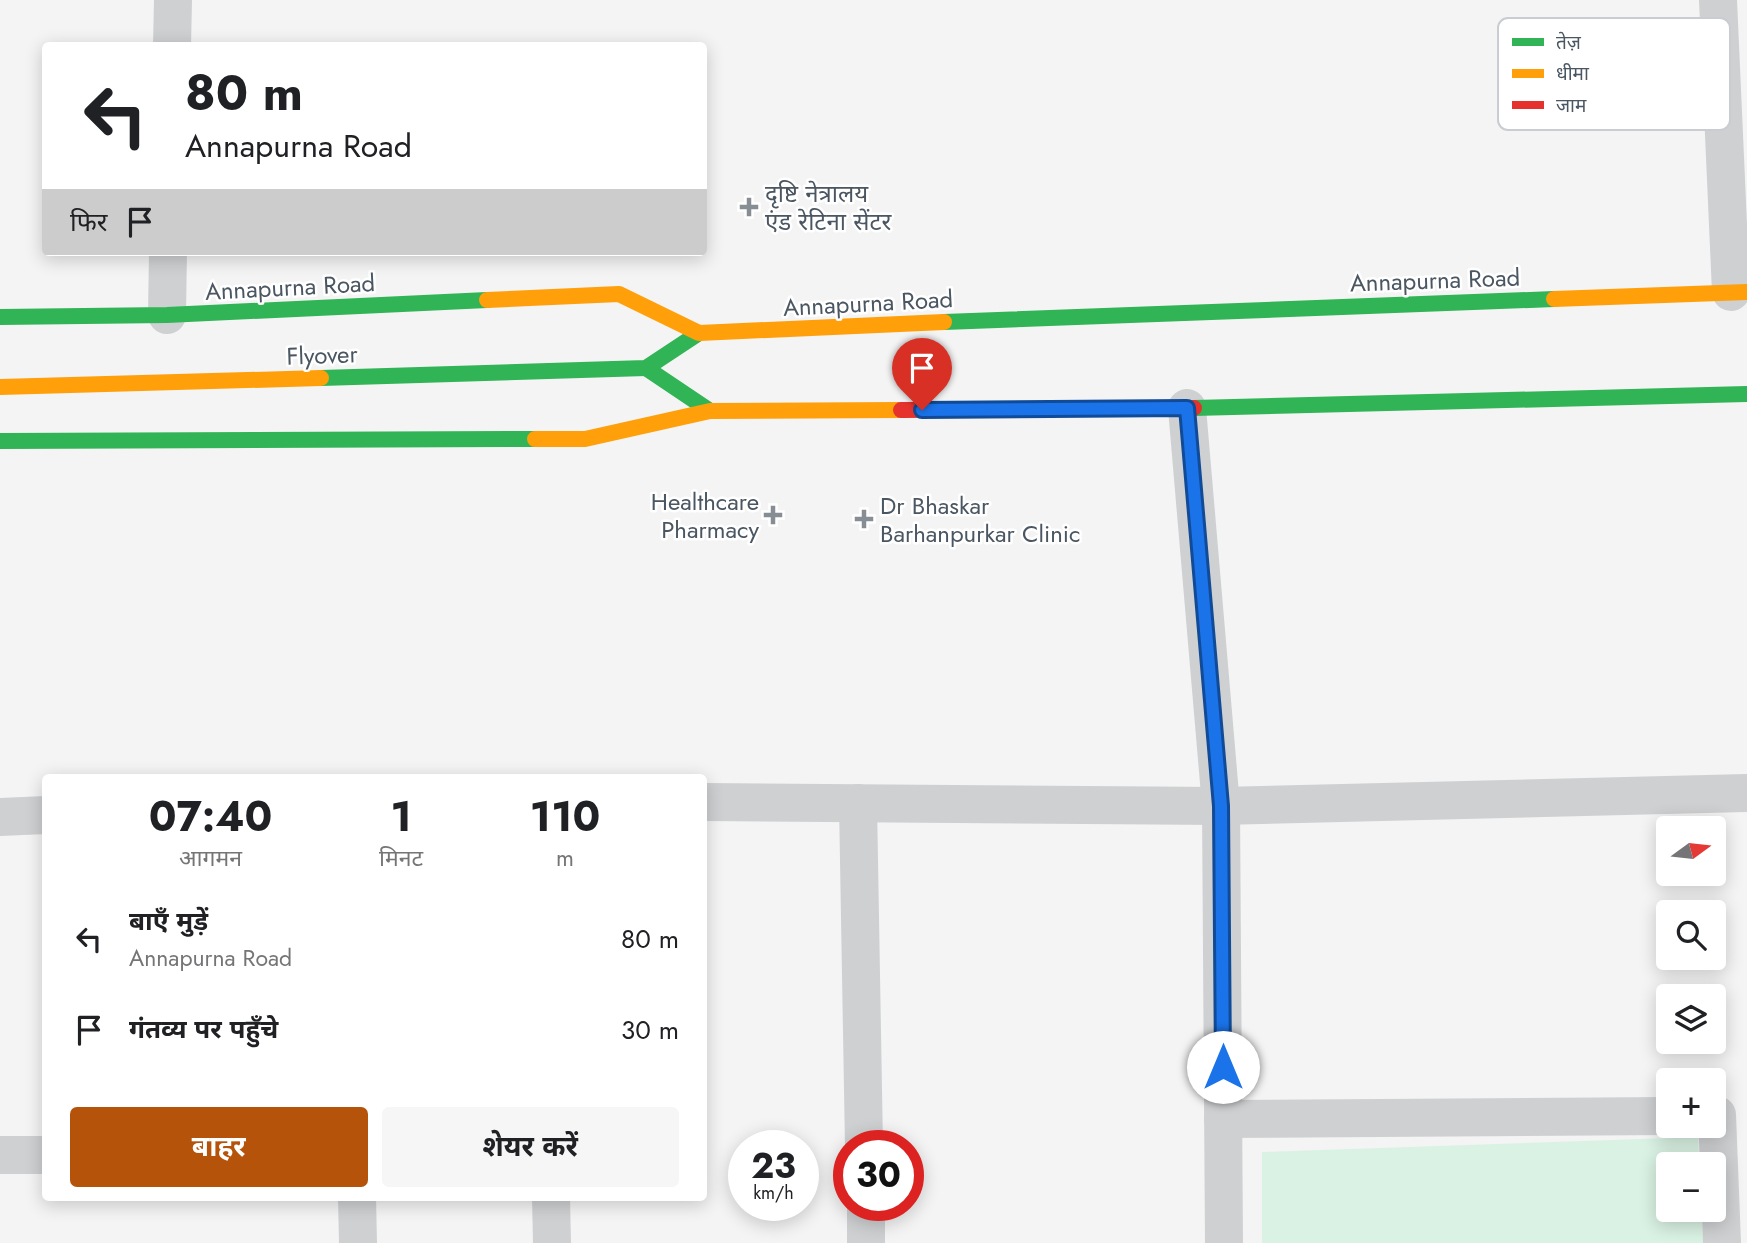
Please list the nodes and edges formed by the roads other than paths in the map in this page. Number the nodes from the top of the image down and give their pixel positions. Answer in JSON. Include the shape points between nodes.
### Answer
{"nodes":[{"id":1,"x":173,"y":0,"type":"edge"},
{"id":2,"x":1718,"y":0,"type":"edge"},
{"id":3,"x":1719,"y":18,"type":"edge"},
{"id":4,"x":172,"y":42,"type":"edge"},
{"id":5,"x":1727,"y":130,"type":"edge"},
{"id":6,"x":168,"y":256,"type":"edge"},
{"id":7,"x":1739,"y":292,"type":"edge"},
{"id":8,"x":167,"y":316,"type":"junction"},
{"id":9,"x":0,"y":317,"type":"edge"},
{"id":10,"x":699,"y":333,"type":"junction"},
{"id":11,"x":646,"y":368,"type":"junction"},
{"id":12,"x":0,"y":387,"type":"edge"},
{"id":13,"x":1747,"y":394,"type":"edge"},
{"id":14,"x":1187,"y":408,"type":"junction"},
{"id":15,"x":710,"y":411,"type":"junction"},
{"id":16,"x":0,"y":440,"type":"edge"},
{"id":17,"x":1747,"y":793,"type":"edge"},
{"id":18,"x":707,"y":802,"type":"edge"},
{"id":19,"x":858,"y":803,"type":"junction"},
{"id":20,"x":1221,"y":806,"type":"junction"},
{"id":21,"x":42,"y":816,"type":"edge"},
{"id":22,"x":0,"y":817,"type":"edge"},
{"id":23,"x":1656,"y":1116,"type":"edge"},
{"id":24,"x":1223,"y":1119,"type":"junction"},
{"id":25,"x":864,"y":1130,"type":"edge"},
{"id":26,"x":1725,"y":1138,"type":"edge"},
{"id":27,"x":42,"y":1155,"type":"edge"},
{"id":28,"x":0,"y":1156,"type":"edge"},
{"id":29,"x":357,"y":1201,"type":"edge"},
{"id":30,"x":551,"y":1201,"type":"edge"},
{"id":31,"x":866,"y":1221,"type":"edge"},
{"id":32,"x":358,"y":1243,"type":"edge"},
{"id":33,"x":551,"y":1243,"type":"edge"},
{"id":34,"x":866,"y":1243,"type":"edge"},
{"id":35,"x":1224,"y":1243,"type":"edge"},
{"id":36,"x":1722,"y":1243,"type":"edge"}],
"edges":[{"from":1,"to":4,"type":"street"},
{"from":2,"to":3,"type":"street"},
{"from":5,"to":7,"type":"street"},
{"from":6,"to":8,"type":"street"},
{"from":7,"to":10,"type":"main road","name":"Annapurna Road"},
{"from":8,"to":9,"type":"main road","name":"Annapurna Road"},
{"from":8,"to":10,"type":"main road","name":"Annapurna Road","via":[[619,294]]},
{"from":10,"to":11,"type":"main road"},
{"from":11,"to":12,"type":"main road","name":"Flyover"},
{"from":11,"to":15,"type":"main road"},
{"from":13,"to":14,"type":"main road"},
{"from":14,"to":15,"type":"main road"},
{"from":14,"to":20,"type":"street"},
{"from":15,"to":16,"type":"main road","via":[[585,439]]},
{"from":17,"to":20,"type":"street"},
{"from":18,"to":19,"type":"street"},
{"from":19,"to":20,"type":"street"},
{"from":19,"to":25,"type":"street"},
{"from":20,"to":24,"type":"street"},
{"from":21,"to":22,"type":"street"},
{"from":23,"to":24,"type":"street"},
{"from":24,"to":35,"type":"street"},
{"from":26,"to":36,"type":"street"},
{"from":27,"to":28,"type":"street"},
{"from":29,"to":32,"type":"street"},
{"from":30,"to":33,"type":"street"},
{"from":31,"to":34,"type":"street"}]}
